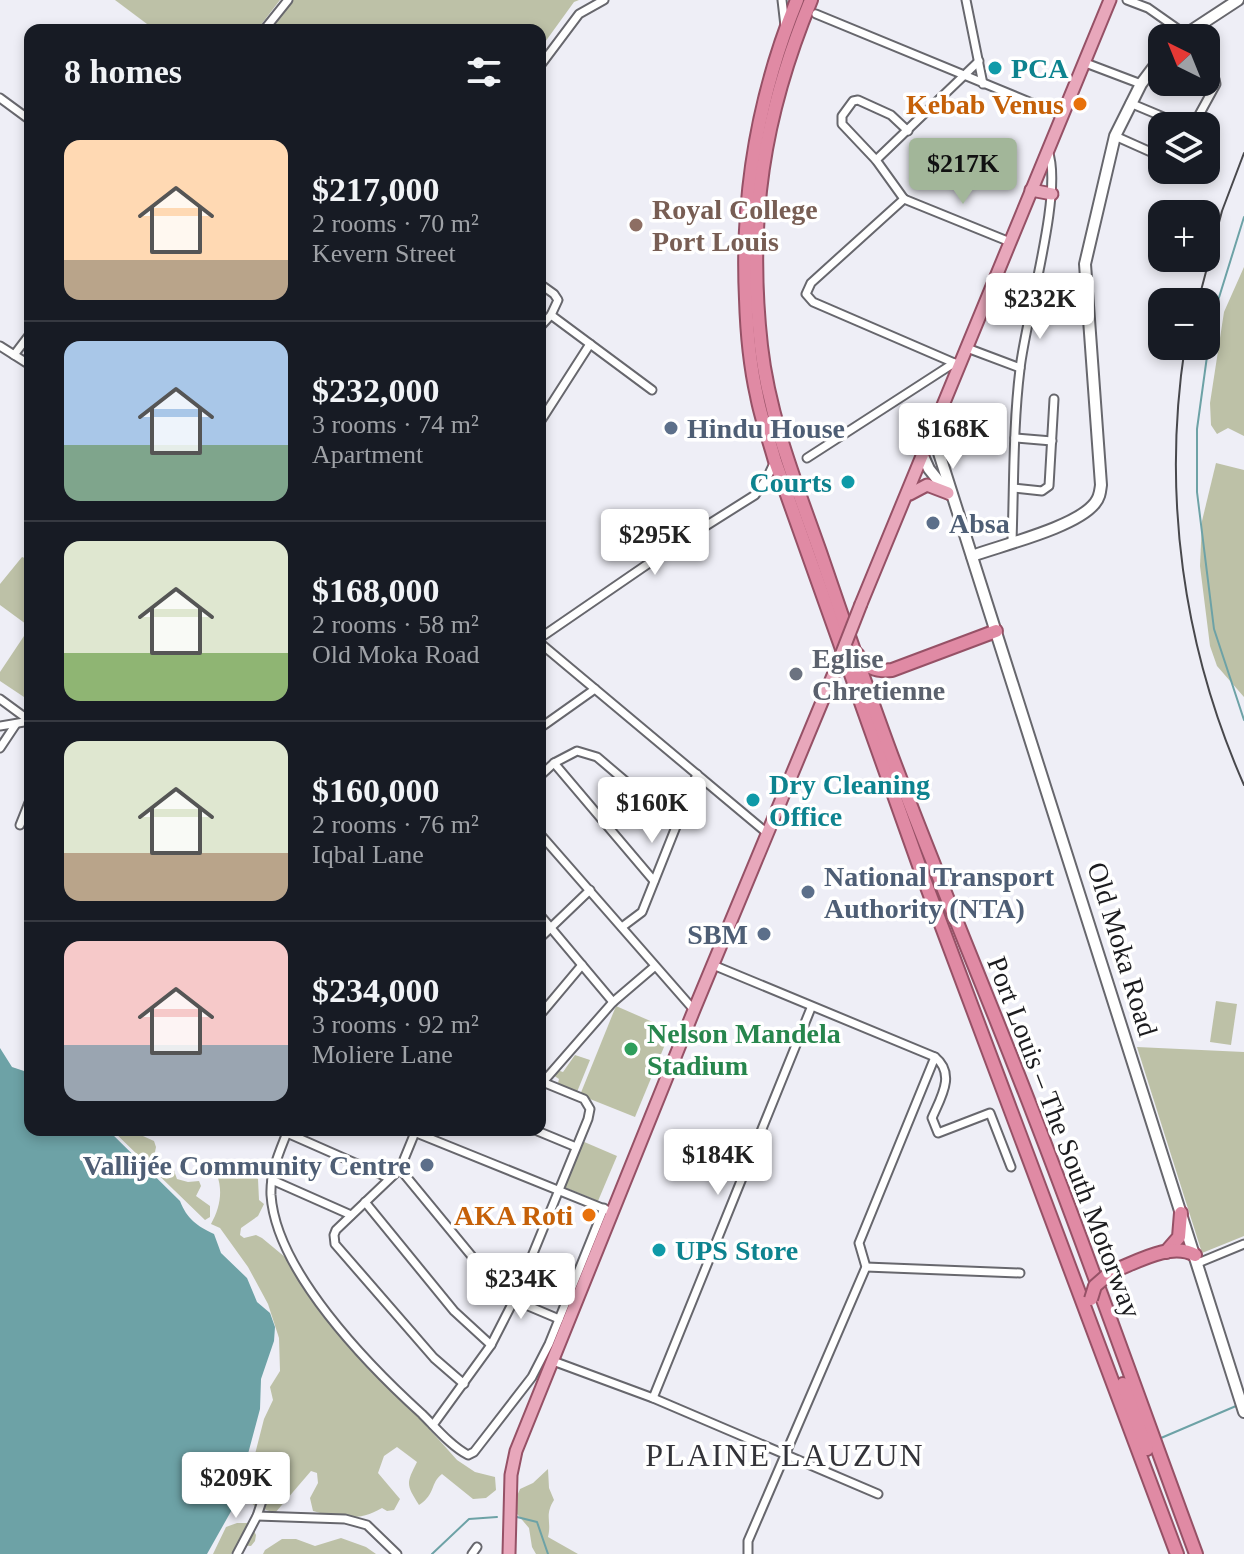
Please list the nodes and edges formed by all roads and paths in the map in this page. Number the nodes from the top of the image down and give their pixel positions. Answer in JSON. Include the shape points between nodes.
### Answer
{"nodes":[{"id":1,"x":288,"y":0,"type":"edge"},
{"id":2,"x":604,"y":0,"type":"edge"},
{"id":3,"x":782,"y":0,"type":"edge"},
{"id":4,"x":797,"y":0,"type":"edge"},
{"id":5,"x":811,"y":0,"type":"edge"},
{"id":6,"x":966,"y":0,"type":"edge"},
{"id":7,"x":1110,"y":0,"type":"edge"},
{"id":8,"x":1127,"y":0,"type":"edge"},
{"id":9,"x":1153,"y":0,"type":"edge"},
{"id":10,"x":1238,"y":0,"type":"edge"},
{"id":11,"x":1148,"y":8,"type":"junction"},
{"id":12,"x":816,"y":14,"type":"dead end"},
{"id":13,"x":269,"y":24,"type":"edge"},
{"id":14,"x":1167,"y":24,"type":"edge"},
{"id":15,"x":1201,"y":24,"type":"edge"},
{"id":16,"x":786,"y":29,"type":"junction"},
{"id":17,"x":546,"y":58,"type":"edge"},
{"id":18,"x":979,"y":61,"type":"junction"},
{"id":19,"x":1083,"y":62,"type":"junction"},
{"id":20,"x":1148,"y":75,"type":"edge"},
{"id":21,"x":964,"y":76,"type":"junction"},
{"id":22,"x":983,"y":84,"type":"junction"},
{"id":23,"x":1141,"y":84,"type":"junction"},
{"id":24,"x":0,"y":98,"type":"edge"},
{"id":25,"x":1130,"y":103,"type":"junction"},
{"id":26,"x":1152,"y":112,"type":"edge"},
{"id":27,"x":1061,"y":115,"type":"junction"},
{"id":28,"x":24,"y":116,"type":"edge"},
{"id":29,"x":908,"y":131,"type":"junction"},
{"id":30,"x":1115,"y":136,"type":"junction"},
{"id":31,"x":1047,"y":149,"type":"junction"},
{"id":32,"x":1148,"y":151,"type":"edge"},
{"id":33,"x":876,"y":160,"type":"junction"},
{"id":34,"x":1031,"y":190,"type":"junction"},
{"id":35,"x":1052,"y":194,"type":"junction"},
{"id":36,"x":904,"y":199,"type":"junction"},
{"id":37,"x":1010,"y":242,"type":"junction"},
{"id":38,"x":546,"y":289,"type":"edge"},
{"id":39,"x":551,"y":315,"type":"junction"},
{"id":40,"x":546,"y":320,"type":"edge"},
{"id":41,"x":24,"y":342,"type":"edge"},
{"id":42,"x":590,"y":344,"type":"junction"},
{"id":43,"x":0,"y":346,"type":"edge"},
{"id":44,"x":967,"y":348,"type":"junction"},
{"id":45,"x":14,"y":355,"type":"junction"},
{"id":46,"x":24,"y":361,"type":"edge"},
{"id":47,"x":956,"y":364,"type":"junction"},
{"id":48,"x":1020,"y":368,"type":"junction"},
{"id":49,"x":652,"y":390,"type":"dead end"},
{"id":50,"x":1054,"y":399,"type":"dead end"},
{"id":51,"x":546,"y":413,"type":"edge"},
{"id":52,"x":932,"y":431,"type":"junction"},
{"id":53,"x":1015,"y":438,"type":"junction"},
{"id":54,"x":1052,"y":441,"type":"junction"},
{"id":55,"x":923,"y":456,"type":"junction"},
{"id":56,"x":807,"y":458,"type":"dead end"},
{"id":57,"x":775,"y":461,"type":"junction"},
{"id":58,"x":1014,"y":488,"type":"junction"},
{"id":59,"x":907,"y":497,"type":"junction"},
{"id":60,"x":952,"y":497,"type":"junction"},
{"id":61,"x":1012,"y":541,"type":"junction"},
{"id":62,"x":972,"y":556,"type":"junction"},
{"id":63,"x":996,"y":631,"type":"junction"},
{"id":64,"x":546,"y":636,"type":"edge"},
{"id":65,"x":546,"y":645,"type":"edge"},
{"id":66,"x":850,"y":645,"type":"junction"},
{"id":67,"x":595,"y":689,"type":"junction"},
{"id":68,"x":0,"y":699,"type":"edge"},
{"id":69,"x":24,"y":717,"type":"edge"},
{"id":70,"x":24,"y":722,"type":"edge"},
{"id":71,"x":16,"y":724,"type":"junction"},
{"id":72,"x":546,"y":724,"type":"edge"},
{"id":73,"x":0,"y":726,"type":"edge"},
{"id":74,"x":0,"y":748,"type":"edge"},
{"id":75,"x":554,"y":763,"type":"junction"},
{"id":76,"x":546,"y":770,"type":"edge"},
{"id":77,"x":697,"y":774,"type":"junction"},
{"id":78,"x":24,"y":815,"type":"edge"},
{"id":79,"x":20,"y":825,"type":"dead end"},
{"id":80,"x":677,"y":825,"type":"junction"},
{"id":81,"x":767,"y":833,"type":"junction"},
{"id":82,"x":546,"y":841,"type":"edge"},
{"id":83,"x":654,"y":881,"type":"junction"},
{"id":84,"x":590,"y":890,"type":"junction"},
{"id":85,"x":546,"y":922,"type":"edge"},
{"id":86,"x":550,"y":927,"type":"junction"},
{"id":87,"x":622,"y":927,"type":"junction"},
{"id":88,"x":546,"y":931,"type":"edge"},
{"id":89,"x":582,"y":965,"type":"junction"},
{"id":90,"x":713,"y":965,"type":"junction"},
{"id":91,"x":654,"y":967,"type":"junction"},
{"id":92,"x":613,"y":1002,"type":"junction"},
{"id":93,"x":546,"y":1008,"type":"edge"},
{"id":94,"x":811,"y":1008,"type":"junction"},
{"id":95,"x":694,"y":1010,"type":"junction"},
{"id":96,"x":935,"y":1057,"type":"junction"},
{"id":97,"x":546,"y":1077,"type":"edge"},
{"id":98,"x":546,"y":1083,"type":"edge"},
{"id":99,"x":546,"y":1135,"type":"edge"},
{"id":100,"x":286,"y":1136,"type":"edge"},
{"id":101,"x":299,"y":1136,"type":"edge"},
{"id":102,"x":411,"y":1136,"type":"edge"},
{"id":103,"x":426,"y":1136,"type":"edge"},
{"id":104,"x":576,"y":1147,"type":"junction"},
{"id":105,"x":1011,"y":1167,"type":"dead end"},
{"id":106,"x":400,"y":1169,"type":"junction"},
{"id":107,"x":389,"y":1178,"type":"junction"},
{"id":108,"x":272,"y":1180,"type":"junction"},
{"id":109,"x":558,"y":1189,"type":"junction"},
{"id":110,"x":365,"y":1202,"type":"junction"},
{"id":111,"x":608,"y":1210,"type":"junction"},
{"id":112,"x":1181,"y":1213,"type":"junction"},
{"id":113,"x":351,"y":1215,"type":"junction"},
{"id":114,"x":1244,"y":1244,"type":"edge"},
{"id":115,"x":1166,"y":1252,"type":"junction"},
{"id":116,"x":1197,"y":1259,"type":"junction"},
{"id":117,"x":866,"y":1267,"type":"junction"},
{"id":118,"x":1020,"y":1273,"type":"dead end"},
{"id":119,"x":514,"y":1300,"type":"junction"},
{"id":120,"x":559,"y":1319,"type":"junction"},
{"id":121,"x":491,"y":1345,"type":"junction"},
{"id":122,"x":553,"y":1361,"type":"junction"},
{"id":123,"x":464,"y":1384,"type":"junction"},
{"id":124,"x":653,"y":1398,"type":"junction"},
{"id":125,"x":1242,"y":1406,"type":"edge"},
{"id":126,"x":433,"y":1425,"type":"junction"},
{"id":127,"x":785,"y":1455,"type":"junction"},
{"id":128,"x":878,"y":1494,"type":"dead end"},
{"id":129,"x":264,"y":1495,"type":"dead end"},
{"id":130,"x":257,"y":1516,"type":"junction"},
{"id":131,"x":745,"y":1552,"type":"edge"},
{"id":132,"x":237,"y":1554,"type":"edge"},
{"id":133,"x":397,"y":1554,"type":"edge"},
{"id":134,"x":509,"y":1554,"type":"edge"},
{"id":135,"x":1177,"y":1554,"type":"edge"},
{"id":136,"x":1184,"y":1554,"type":"edge"},
{"id":137,"x":1196,"y":1554,"type":"edge"}],
"edges":[{"from":1,"to":13,"type":"street"},
{"from":2,"to":17,"type":"street","via":[[579,14]]},
{"from":3,"to":16,"type":"street"},
{"from":4,"to":16,"type":"highway","name":"Port Louis – The South Motorway"},
{"from":5,"to":66,"type":"highway","name":"Port Louis – The South Motorway","via":[[778,87],[761,169],[761,343],[774,417]]},
{"from":6,"to":18,"type":"street"},
{"from":7,"to":19,"type":"main road"},
{"from":8,"to":11,"type":"street"},
{"from":9,"to":11,"type":"street"},
{"from":10,"to":15,"type":"main road"},
{"from":11,"to":14,"type":"street"},
{"from":12,"to":21,"type":"street"},
{"from":16,"to":57,"type":"highway","name":"Port Louis – The South Motorway","via":[[751,160],[744,256],[756,395]]},
{"from":18,"to":21,"type":"street"},
{"from":18,"to":22,"type":"street"},
{"from":19,"to":23,"type":"street"},
{"from":19,"to":27,"type":"main road"},
{"from":20,"to":23,"type":"main road"},
{"from":21,"to":22,"type":"street"},
{"from":21,"to":29,"type":"street"},
{"from":22,"to":27,"type":"street"},
{"from":23,"to":25,"type":"main road"},
{"from":24,"to":28,"type":"street"},
{"from":25,"to":26,"type":"street"},
{"from":25,"to":30,"type":"main road"},
{"from":27,"to":31,"type":"main road"},
{"from":29,"to":33,"type":"street"},
{"from":29,"to":33,"type":"street","via":[[891,115],[853,101],[842,124]]},
{"from":30,"to":32,"type":"street"},
{"from":30,"to":61,"type":"main road","via":[[1085,264],[1100,496],[1074,520]]},
{"from":31,"to":34,"type":"main road"},
{"from":31,"to":35,"type":"street"},
{"from":33,"to":36,"type":"street"},
{"from":34,"to":35,"type":"main road"},
{"from":34,"to":37,"type":"main road"},
{"from":35,"to":48,"type":"street"},
{"from":36,"to":37,"type":"street"},
{"from":36,"to":47,"type":"street","via":[[811,283],[806,294]]},
{"from":37,"to":44,"type":"main road"},
{"from":38,"to":39,"type":"street","via":[[558,300]]},
{"from":39,"to":40,"type":"street"},
{"from":39,"to":42,"type":"street"},
{"from":41,"to":45,"type":"street"},
{"from":42,"to":49,"type":"street"},
{"from":42,"to":51,"type":"street"},
{"from":43,"to":45,"type":"street"},
{"from":44,"to":47,"type":"main road"},
{"from":44,"to":48,"type":"street"},
{"from":45,"to":46,"type":"street"},
{"from":47,"to":52,"type":"main road"},
{"from":47,"to":56,"type":"street"},
{"from":48,"to":53,"type":"street"},
{"from":50,"to":54,"type":"street"},
{"from":52,"to":55,"type":"main road"},
{"from":52,"to":60,"type":"main road","name":"Old Moka Road"},
{"from":53,"to":54,"type":"street"},
{"from":53,"to":58,"type":"street"},
{"from":54,"to":58,"type":"street","via":[[1049,486],[1042,491]]},
{"from":55,"to":59,"type":"main road"},
{"from":55,"to":60,"type":"main road","name":"Old Moka Road"},
{"from":57,"to":64,"type":"street","via":[[755,495]]},
{"from":57,"to":135,"type":"highway","name":"Port Louis – The South Motorway","via":[[921,871]]},
{"from":58,"to":61,"type":"street"},
{"from":59,"to":60,"type":"main road","via":[[919,487],[933,485]]},
{"from":59,"to":81,"type":"main road","bridge":true},
{"from":60,"to":62,"type":"main road","name":"Old Moka Road"},
{"from":61,"to":62,"type":"main road"},
{"from":62,"to":63,"type":"main road","name":"Old Moka Road"},
{"from":63,"to":66,"type":"highway","via":[[880,672],[863,663]]},
{"from":63,"to":112,"type":"main road","name":"Old Moka Road"},
{"from":65,"to":67,"type":"street"},
{"from":66,"to":137,"type":"highway","name":"Port Louis – The South Motorway","via":[[1097,1280]]},
{"from":67,"to":72,"type":"street"},
{"from":67,"to":77,"type":"street"},
{"from":68,"to":69,"type":"street"},
{"from":70,"to":71,"type":"street"},
{"from":71,"to":73,"type":"street"},
{"from":71,"to":74,"type":"street"},
{"from":75,"to":76,"type":"street"},
{"from":75,"to":80,"type":"street","via":[[577,751],[597,757]]},
{"from":75,"to":83,"type":"street"},
{"from":77,"to":80,"type":"street"},
{"from":77,"to":81,"type":"street"},
{"from":78,"to":79,"type":"street"},
{"from":80,"to":83,"type":"street"},
{"from":81,"to":90,"type":"main road"},
{"from":82,"to":84,"type":"street"},
{"from":83,"to":87,"type":"street","via":[[642,912]]},
{"from":84,"to":86,"type":"street"},
{"from":84,"to":87,"type":"street"},
{"from":85,"to":86,"type":"street"},
{"from":86,"to":88,"type":"street"},
{"from":86,"to":89,"type":"street"},
{"from":87,"to":91,"type":"street"},
{"from":89,"to":92,"type":"street"},
{"from":89,"to":93,"type":"street"},
{"from":90,"to":94,"type":"street"},
{"from":90,"to":95,"type":"main road"},
{"from":91,"to":92,"type":"street"},
{"from":91,"to":95,"type":"street"},
{"from":92,"to":97,"type":"street"},
{"from":94,"to":96,"type":"street"},
{"from":94,"to":124,"type":"street"},
{"from":95,"to":111,"type":"main road"},
{"from":96,"to":105,"type":"street","via":[[947,1072],[932,1118],[938,1133],[990,1113]]},
{"from":96,"to":117,"type":"street","via":[[859,1243]]},
{"from":98,"to":104,"type":"street","via":[[588,1103],[588,1119]]},
{"from":99,"to":104,"type":"street"},
{"from":100,"to":108,"type":"street"},
{"from":101,"to":107,"type":"street"},
{"from":102,"to":106,"type":"street"},
{"from":103,"to":109,"type":"street"},
{"from":104,"to":109,"type":"street"},
{"from":106,"to":107,"type":"street"},
{"from":106,"to":119,"type":"street","via":[[498,1288]]},
{"from":107,"to":110,"type":"street"},
{"from":108,"to":113,"type":"street"},
{"from":108,"to":126,"type":"street","via":[[271,1197],[286,1248],[317,1301],[379,1375]]},
{"from":109,"to":111,"type":"street"},
{"from":109,"to":119,"type":"street"},
{"from":110,"to":113,"type":"street"},
{"from":110,"to":121,"type":"street","via":[[454,1311]]},
{"from":111,"to":120,"type":"street"},
{"from":111,"to":122,"type":"main road"},
{"from":112,"to":115,"type":"highway","via":[[1179,1237]]},
{"from":112,"to":116,"type":"main road","name":"Old Moka Road"},
{"from":113,"to":123,"type":"street","via":[[336,1230],[335,1244],[426,1349]]},
{"from":114,"to":116,"type":"street"},
{"from":115,"to":116,"type":"highway","via":[[1180,1249]]},
{"from":115,"to":136,"type":"highway","bridge":true,"via":[[1111,1272],[1095,1286],[1091,1299]]},
{"from":116,"to":125,"type":"main road","name":"Old Moka Road"},
{"from":117,"to":118,"type":"street"},
{"from":117,"to":127,"type":"street"},
{"from":119,"to":120,"type":"street"},
{"from":119,"to":121,"type":"street"},
{"from":120,"to":126,"type":"street","via":[[532,1377],[474,1452],[468,1455]]},
{"from":121,"to":123,"type":"street"},
{"from":122,"to":124,"type":"street"},
{"from":122,"to":134,"type":"main road","via":[[516,1451]]},
{"from":123,"to":126,"type":"street"},
{"from":124,"to":127,"type":"street"},
{"from":127,"to":128,"type":"street"},
{"from":127,"to":131,"type":"street"},
{"from":129,"to":130,"type":"street"},
{"from":130,"to":132,"type":"street"},
{"from":130,"to":133,"type":"street","via":[[345,1519],[367,1525]]}]}
